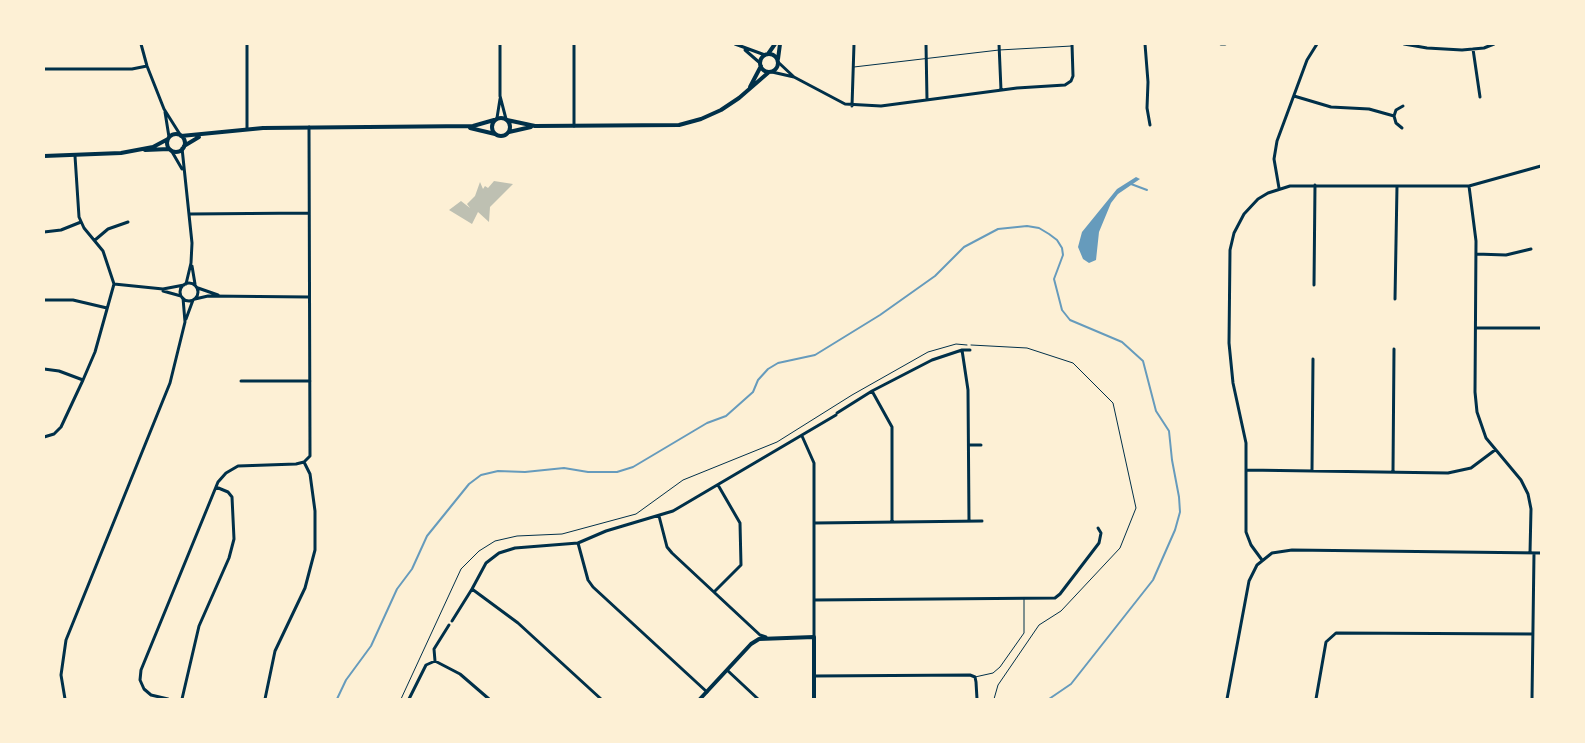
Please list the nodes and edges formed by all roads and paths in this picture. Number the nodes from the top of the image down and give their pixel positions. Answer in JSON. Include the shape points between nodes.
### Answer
{"nodes":[{"id":1,"x":142,"y":44,"type":"edge"},
{"id":2,"x":247,"y":44,"type":"edge"},
{"id":3,"x":500,"y":44,"type":"edge"},
{"id":4,"x":574,"y":44,"type":"edge"},
{"id":5,"x":775,"y":44,"type":"edge"},
{"id":6,"x":780,"y":44,"type":"edge"},
{"id":7,"x":854,"y":44,"type":"edge"},
{"id":8,"x":926,"y":44,"type":"edge"},
{"id":9,"x":999,"y":44,"type":"edge"},
{"id":10,"x":1145,"y":44,"type":"edge"},
{"id":11,"x":1221,"y":44,"type":"edge"},
{"id":12,"x":1225,"y":44,"type":"edge"},
{"id":13,"x":1317,"y":44,"type":"edge"},
{"id":14,"x":1404,"y":44,"type":"edge"},
{"id":15,"x":1494,"y":44,"type":"edge"},
{"id":16,"x":737,"y":45,"type":"edge"},
{"id":17,"x":1072,"y":45,"type":"edge"},
{"id":18,"x":1474,"y":49,"type":"junction"},
{"id":19,"x":999,"y":50,"type":"junction"},
{"id":20,"x":766,"y":55,"type":"junction"},
{"id":21,"x":927,"y":60,"type":"junction"},
{"id":22,"x":778,"y":61,"type":"junction"},
{"id":23,"x":761,"y":64,"type":"junction"},
{"id":24,"x":147,"y":66,"type":"junction"},
{"id":25,"x":854,"y":67,"type":"junction"},
{"id":26,"x":44,"y":69,"type":"edge"},
{"id":27,"x":770,"y":72,"type":"junction"},
{"id":28,"x":794,"y":77,"type":"junction"},
{"id":29,"x":1001,"y":90,"type":"junction"},
{"id":30,"x":748,"y":91,"type":"junction"},
{"id":31,"x":500,"y":96,"type":"junction"},
{"id":32,"x":1294,"y":96,"type":"junction"},
{"id":33,"x":1480,"y":97,"type":"dead end"},
{"id":34,"x":927,"y":100,"type":"junction"},
{"id":35,"x":852,"y":106,"type":"junction"},
{"id":36,"x":1403,"y":106,"type":"dead end"},
{"id":37,"x":164,"y":109,"type":"junction"},
{"id":38,"x":1394,"y":116,"type":"junction"},
{"id":39,"x":496,"y":119,"type":"junction"},
{"id":40,"x":506,"y":120,"type":"junction"},
{"id":41,"x":536,"y":126,"type":"junction"},
{"id":42,"x":574,"y":126,"type":"junction"},
{"id":43,"x":1150,"y":126,"type":"dead end"},
{"id":44,"x":309,"y":127,"type":"junction"},
{"id":45,"x":458,"y":127,"type":"junction"},
{"id":46,"x":1402,"y":128,"type":"dead end"},
{"id":47,"x":247,"y":129,"type":"junction"},
{"id":48,"x":507,"y":133,"type":"junction"},
{"id":49,"x":211,"y":134,"type":"junction"},
{"id":50,"x":495,"y":134,"type":"junction"},
{"id":51,"x":181,"y":136,"type":"junction"},
{"id":52,"x":168,"y":138,"type":"junction"},
{"id":53,"x":183,"y":147,"type":"junction"},
{"id":54,"x":170,"y":149,"type":"junction"},
{"id":55,"x":143,"y":150,"type":"junction"},
{"id":56,"x":44,"y":156,"type":"edge"},
{"id":57,"x":76,"y":156,"type":"junction"},
{"id":58,"x":1541,"y":166,"type":"edge"},
{"id":59,"x":183,"y":171,"type":"junction"},
{"id":60,"x":1315,"y":185,"type":"junction"},
{"id":61,"x":1397,"y":186,"type":"junction"},
{"id":62,"x":1469,"y":186,"type":"junction"},
{"id":63,"x":1279,"y":188,"type":"junction"},
{"id":64,"x":309,"y":213,"type":"junction"},
{"id":65,"x":190,"y":214,"type":"junction"},
{"id":66,"x":81,"y":222,"type":"junction"},
{"id":67,"x":128,"y":222,"type":"dead end"},
{"id":68,"x":44,"y":232,"type":"edge"},
{"id":69,"x":95,"y":240,"type":"junction"},
{"id":70,"x":1531,"y":249,"type":"dead end"},
{"id":71,"x":1476,"y":254,"type":"junction"},
{"id":72,"x":191,"y":263,"type":"junction"},
{"id":73,"x":114,"y":284,"type":"junction"},
{"id":74,"x":185,"y":284,"type":"junction"},
{"id":75,"x":1314,"y":285,"type":"dead end"},
{"id":76,"x":196,"y":286,"type":"junction"},
{"id":77,"x":158,"y":289,"type":"junction"},
{"id":78,"x":226,"y":296,"type":"junction"},
{"id":79,"x":182,"y":297,"type":"junction"},
{"id":80,"x":310,"y":297,"type":"junction"},
{"id":81,"x":194,"y":299,"type":"junction"},
{"id":82,"x":1395,"y":299,"type":"dead end"},
{"id":83,"x":44,"y":300,"type":"edge"},
{"id":84,"x":107,"y":308,"type":"junction"},
{"id":85,"x":185,"y":322,"type":"junction"},
{"id":86,"x":1476,"y":328,"type":"junction"},
{"id":87,"x":1541,"y":328,"type":"edge"},
{"id":88,"x":1394,"y":349,"type":"dead end"},
{"id":89,"x":962,"y":350,"type":"junction"},
{"id":90,"x":970,"y":350,"type":"dead end"},
{"id":91,"x":1313,"y":359,"type":"dead end"},
{"id":92,"x":44,"y":369,"type":"edge"},
{"id":93,"x":84,"y":380,"type":"junction"},
{"id":94,"x":240,"y":381,"type":"dead end"},
{"id":95,"x":310,"y":381,"type":"junction"},
{"id":96,"x":872,"y":391,"type":"junction"},
{"id":97,"x":802,"y":436,"type":"junction"},
{"id":98,"x":44,"y":437,"type":"edge"},
{"id":99,"x":968,"y":444,"type":"junction"},
{"id":100,"x":981,"y":444,"type":"dead end"},
{"id":101,"x":1495,"y":450,"type":"junction"},
{"id":102,"x":304,"y":462,"type":"junction"},
{"id":103,"x":1246,"y":470,"type":"junction"},
{"id":104,"x":1312,"y":470,"type":"junction"},
{"id":105,"x":1393,"y":472,"type":"junction"},
{"id":106,"x":718,"y":485,"type":"junction"},
{"id":107,"x":216,"y":487,"type":"junction"},
{"id":108,"x":659,"y":516,"type":"junction"},
{"id":109,"x":969,"y":521,"type":"junction"},
{"id":110,"x":982,"y":521,"type":"dead end"},
{"id":111,"x":892,"y":522,"type":"junction"},
{"id":112,"x":814,"y":523,"type":"junction"},
{"id":113,"x":1098,"y":528,"type":"dead end"},
{"id":114,"x":578,"y":542,"type":"junction"},
{"id":115,"x":1532,"y":553,"type":"junction"},
{"id":116,"x":1541,"y":553,"type":"edge"},
{"id":117,"x":1262,"y":560,"type":"junction"},
{"id":118,"x":472,"y":589,"type":"junction"},
{"id":119,"x":714,"y":592,"type":"junction"},
{"id":120,"x":1024,"y":598,"type":"junction"},
{"id":121,"x":814,"y":600,"type":"junction"},
{"id":122,"x":452,"y":621,"type":"dead end"},
{"id":123,"x":449,"y":624,"type":"dead end"},
{"id":124,"x":1533,"y":634,"type":"junction"},
{"id":125,"x":766,"y":637,"type":"junction"},
{"id":126,"x":814,"y":637,"type":"junction"},
{"id":127,"x":435,"y":661,"type":"junction"},
{"id":128,"x":727,"y":670,"type":"junction"},
{"id":129,"x":814,"y":676,"type":"junction"},
{"id":130,"x":975,"y":677,"type":"junction"},
{"id":131,"x":707,"y":692,"type":"junction"},
{"id":132,"x":65,"y":699,"type":"edge"},
{"id":133,"x":168,"y":699,"type":"edge"},
{"id":134,"x":182,"y":699,"type":"edge"},
{"id":135,"x":265,"y":699,"type":"edge"},
{"id":136,"x":401,"y":699,"type":"edge"},
{"id":137,"x":409,"y":699,"type":"edge"},
{"id":138,"x":489,"y":699,"type":"edge"},
{"id":139,"x":601,"y":699,"type":"edge"},
{"id":140,"x":700,"y":699,"type":"edge"},
{"id":141,"x":758,"y":699,"type":"edge"},
{"id":142,"x":814,"y":699,"type":"edge"},
{"id":143,"x":976,"y":699,"type":"edge"},
{"id":144,"x":994,"y":699,"type":"edge"},
{"id":145,"x":1227,"y":699,"type":"edge"},
{"id":146,"x":1316,"y":699,"type":"edge"},
{"id":147,"x":1532,"y":699,"type":"edge"}],
"edges":[{"from":1,"to":24,"type":"street"},
{"from":2,"to":47,"type":"street"},
{"from":3,"to":31,"type":"street"},
{"from":4,"to":42,"type":"street"},
{"from":5,"to":20,"type":"street"},
{"from":6,"to":22,"type":"street"},
{"from":7,"to":25,"type":"street"},
{"from":8,"to":21,"type":"street"},
{"from":9,"to":19,"type":"street"},
{"from":10,"to":43,"type":"street"},
{"from":11,"to":12,"type":"street"},
{"from":13,"to":32,"type":"street"},
{"from":14,"to":18,"type":"street"},
{"from":15,"to":18,"type":"street"},
{"from":16,"to":20,"type":"street"},
{"from":16,"to":23,"type":"street"},
{"from":17,"to":19,"type":"lane"},
{"from":17,"to":29,"type":"street","via":[[1073,76],[1068,84]]},
{"from":18,"to":33,"type":"street"},
{"from":19,"to":21,"type":"lane"},
{"from":19,"to":29,"type":"street"},
{"from":20,"to":22,"type":"street","via":[[773,55]]},
{"from":20,"to":23,"type":"street"},
{"from":21,"to":25,"type":"lane"},
{"from":21,"to":34,"type":"street"},
{"from":22,"to":27,"type":"street","via":[[777,67]]},
{"from":22,"to":28,"type":"street"},
{"from":23,"to":27,"type":"street"},
{"from":23,"to":30,"type":"street"},
{"from":24,"to":26,"type":"street","via":[[132,69]]},
{"from":24,"to":37,"type":"street"},
{"from":25,"to":35,"type":"street"},
{"from":27,"to":28,"type":"street"},
{"from":27,"to":30,"type":"street"},
{"from":28,"to":35,"type":"street","via":[[840,103]]},
{"from":29,"to":34,"type":"street"},
{"from":30,"to":42,"type":"street","via":[[721,110],[690,122],[668,126]]},
{"from":31,"to":39,"type":"street"},
{"from":31,"to":40,"type":"street"},
{"from":32,"to":38,"type":"street","via":[[1331,108],[1369,109]]},
{"from":32,"to":63,"type":"street","via":[[1275,151],[1274,166]]},
{"from":34,"to":35,"type":"street"},
{"from":36,"to":38,"type":"street","via":[[1396,110]]},
{"from":37,"to":51,"type":"street"},
{"from":37,"to":52,"type":"street"},
{"from":38,"to":46,"type":"street"},
{"from":39,"to":40,"type":"street"},
{"from":39,"to":45,"type":"street","via":[[482,125]]},
{"from":39,"to":50,"type":"street","via":[[492,127]]},
{"from":40,"to":41,"type":"street"},
{"from":40,"to":48,"type":"street","via":[[510,126]]},
{"from":41,"to":42,"type":"street"},
{"from":41,"to":48,"type":"street"},
{"from":44,"to":45,"type":"street"},
{"from":44,"to":47,"type":"street"},
{"from":44,"to":64,"type":"street"},
{"from":45,"to":50,"type":"street"},
{"from":47,"to":49,"type":"street"},
{"from":48,"to":50,"type":"street"},
{"from":49,"to":51,"type":"street"},
{"from":49,"to":53,"type":"street","via":[[192,140]]},
{"from":51,"to":52,"type":"street","via":[[176,134]]},
{"from":51,"to":53,"type":"street"},
{"from":52,"to":54,"type":"street"},
{"from":52,"to":55,"type":"street"},
{"from":53,"to":54,"type":"street","via":[[178,151]]},
{"from":53,"to":59,"type":"street"},
{"from":54,"to":55,"type":"street"},
{"from":54,"to":59,"type":"street"},
{"from":55,"to":57,"type":"street"},
{"from":56,"to":57,"type":"street"},
{"from":57,"to":66,"type":"street"},
{"from":58,"to":62,"type":"street"},
{"from":59,"to":65,"type":"street"},
{"from":60,"to":61,"type":"street"},
{"from":60,"to":63,"type":"street"},
{"from":60,"to":75,"type":"street"},
{"from":61,"to":62,"type":"street"},
{"from":61,"to":82,"type":"street"},
{"from":62,"to":71,"type":"street"},
{"from":63,"to":103,"type":"street","via":[[1258,199],[1244,214],[1230,250],[1229,349],[1246,443]]},
{"from":64,"to":65,"type":"street"},
{"from":64,"to":80,"type":"street"},
{"from":65,"to":72,"type":"street"},
{"from":66,"to":68,"type":"street","via":[[61,230]]},
{"from":66,"to":69,"type":"street"},
{"from":67,"to":69,"type":"street","via":[[108,229]]},
{"from":69,"to":73,"type":"street","via":[[106,258]]},
{"from":70,"to":71,"type":"street","via":[[1511,254]]},
{"from":71,"to":86,"type":"street"},
{"from":72,"to":74,"type":"street"},
{"from":72,"to":76,"type":"street"},
{"from":73,"to":77,"type":"street"},
{"from":73,"to":84,"type":"street"},
{"from":74,"to":76,"type":"street"},
{"from":74,"to":77,"type":"street"},
{"from":74,"to":79,"type":"street","via":[[180,290]]},
{"from":76,"to":78,"type":"street"},
{"from":76,"to":81,"type":"street","via":[[198,293]]},
{"from":77,"to":79,"type":"street"},
{"from":78,"to":80,"type":"street"},
{"from":78,"to":81,"type":"street"},
{"from":79,"to":81,"type":"street"},
{"from":79,"to":85,"type":"street"},
{"from":80,"to":95,"type":"street"},
{"from":81,"to":85,"type":"street"},
{"from":83,"to":84,"type":"street","via":[[73,300]]},
{"from":84,"to":93,"type":"street"},
{"from":85,"to":132,"type":"street","via":[[165,399],[66,640],[61,675]]},
{"from":86,"to":87,"type":"street"},
{"from":86,"to":101,"type":"street","via":[[1477,412],[1482,430]]},
{"from":88,"to":105,"type":"street"},
{"from":89,"to":90,"type":"street"},
{"from":89,"to":96,"type":"street","via":[[932,360]]},
{"from":89,"to":99,"type":"street","via":[[968,390]]},
{"from":91,"to":104,"type":"street"},
{"from":92,"to":93,"type":"street"},
{"from":93,"to":98,"type":"street","via":[[59,429]]},
{"from":94,"to":95,"type":"street"},
{"from":95,"to":102,"type":"street","via":[[310,450]]},
{"from":96,"to":97,"type":"street"},
{"from":96,"to":111,"type":"street","via":[[892,427]]},
{"from":97,"to":106,"type":"street"},
{"from":97,"to":112,"type":"street","via":[[814,462]]},
{"from":99,"to":100,"type":"street"},
{"from":99,"to":109,"type":"street"},
{"from":101,"to":105,"type":"street","via":[[1479,463],[1457,472]]},
{"from":101,"to":115,"type":"street","via":[[1521,480],[1528,494]]},
{"from":102,"to":107,"type":"street","via":[[238,466],[226,472]]},
{"from":102,"to":135,"type":"street","via":[[310,474],[316,525],[313,562],[305,588],[275,651]]},
{"from":103,"to":104,"type":"street"},
{"from":103,"to":117,"type":"street","via":[[1246,532]]},
{"from":104,"to":105,"type":"street"},
{"from":106,"to":108,"type":"street"},
{"from":106,"to":119,"type":"street","via":[[740,523],[741,565]]},
{"from":107,"to":133,"type":"street","via":[[141,670],[140,680],[144,689],[151,695]]},
{"from":107,"to":134,"type":"street","via":[[232,497],[234,539],[199,626]]},
{"from":108,"to":114,"type":"street"},
{"from":108,"to":119,"type":"street","via":[[667,547]]},
{"from":109,"to":110,"type":"street"},
{"from":109,"to":111,"type":"street"},
{"from":111,"to":112,"type":"street"},
{"from":112,"to":121,"type":"street"},
{"from":113,"to":120,"type":"street","via":[[1099,543],[1060,594],[1055,598]]},
{"from":114,"to":118,"type":"street","via":[[504,551],[486,563]]},
{"from":114,"to":131,"type":"street","via":[[588,580],[593,587]]},
{"from":115,"to":116,"type":"street"},
{"from":115,"to":117,"type":"street","via":[[1292,550],[1272,553]]},
{"from":115,"to":124,"type":"street"},
{"from":117,"to":145,"type":"street","via":[[1249,581]]},
{"from":118,"to":122,"type":"street"},
{"from":118,"to":139,"type":"street","via":[[518,622]]},
{"from":119,"to":125,"type":"street"},
{"from":120,"to":121,"type":"street"},
{"from":120,"to":130,"type":"lane","via":[[1024,633],[1000,667],[993,673]]},
{"from":121,"to":126,"type":"street"},
{"from":123,"to":127,"type":"street","via":[[434,649]]},
{"from":124,"to":146,"type":"street","via":[[1336,633],[1326,642]]},
{"from":124,"to":147,"type":"street"},
{"from":125,"to":126,"type":"street"},
{"from":125,"to":128,"type":"street","via":[[751,644]]},
{"from":126,"to":129,"type":"street"},
{"from":127,"to":137,"type":"street","via":[[426,665]]},
{"from":127,"to":138,"type":"street","via":[[460,674]]},
{"from":128,"to":131,"type":"street"},
{"from":128,"to":141,"type":"street"},
{"from":129,"to":130,"type":"street"},
{"from":129,"to":142,"type":"street"},
{"from":130,"to":143,"type":"street"},
{"from":131,"to":140,"type":"street"},
{"from":136,"to":144,"type":"path","via":[[461,569],[479,550],[495,541],[517,536],[562,534],[636,514],[683,480],[777,442],[928,352],[956,344],[1027,348],[1073,363],[1113,403],[1136,508],[1120,548],[1061,611],[1039,625],[998,685]]}]}
